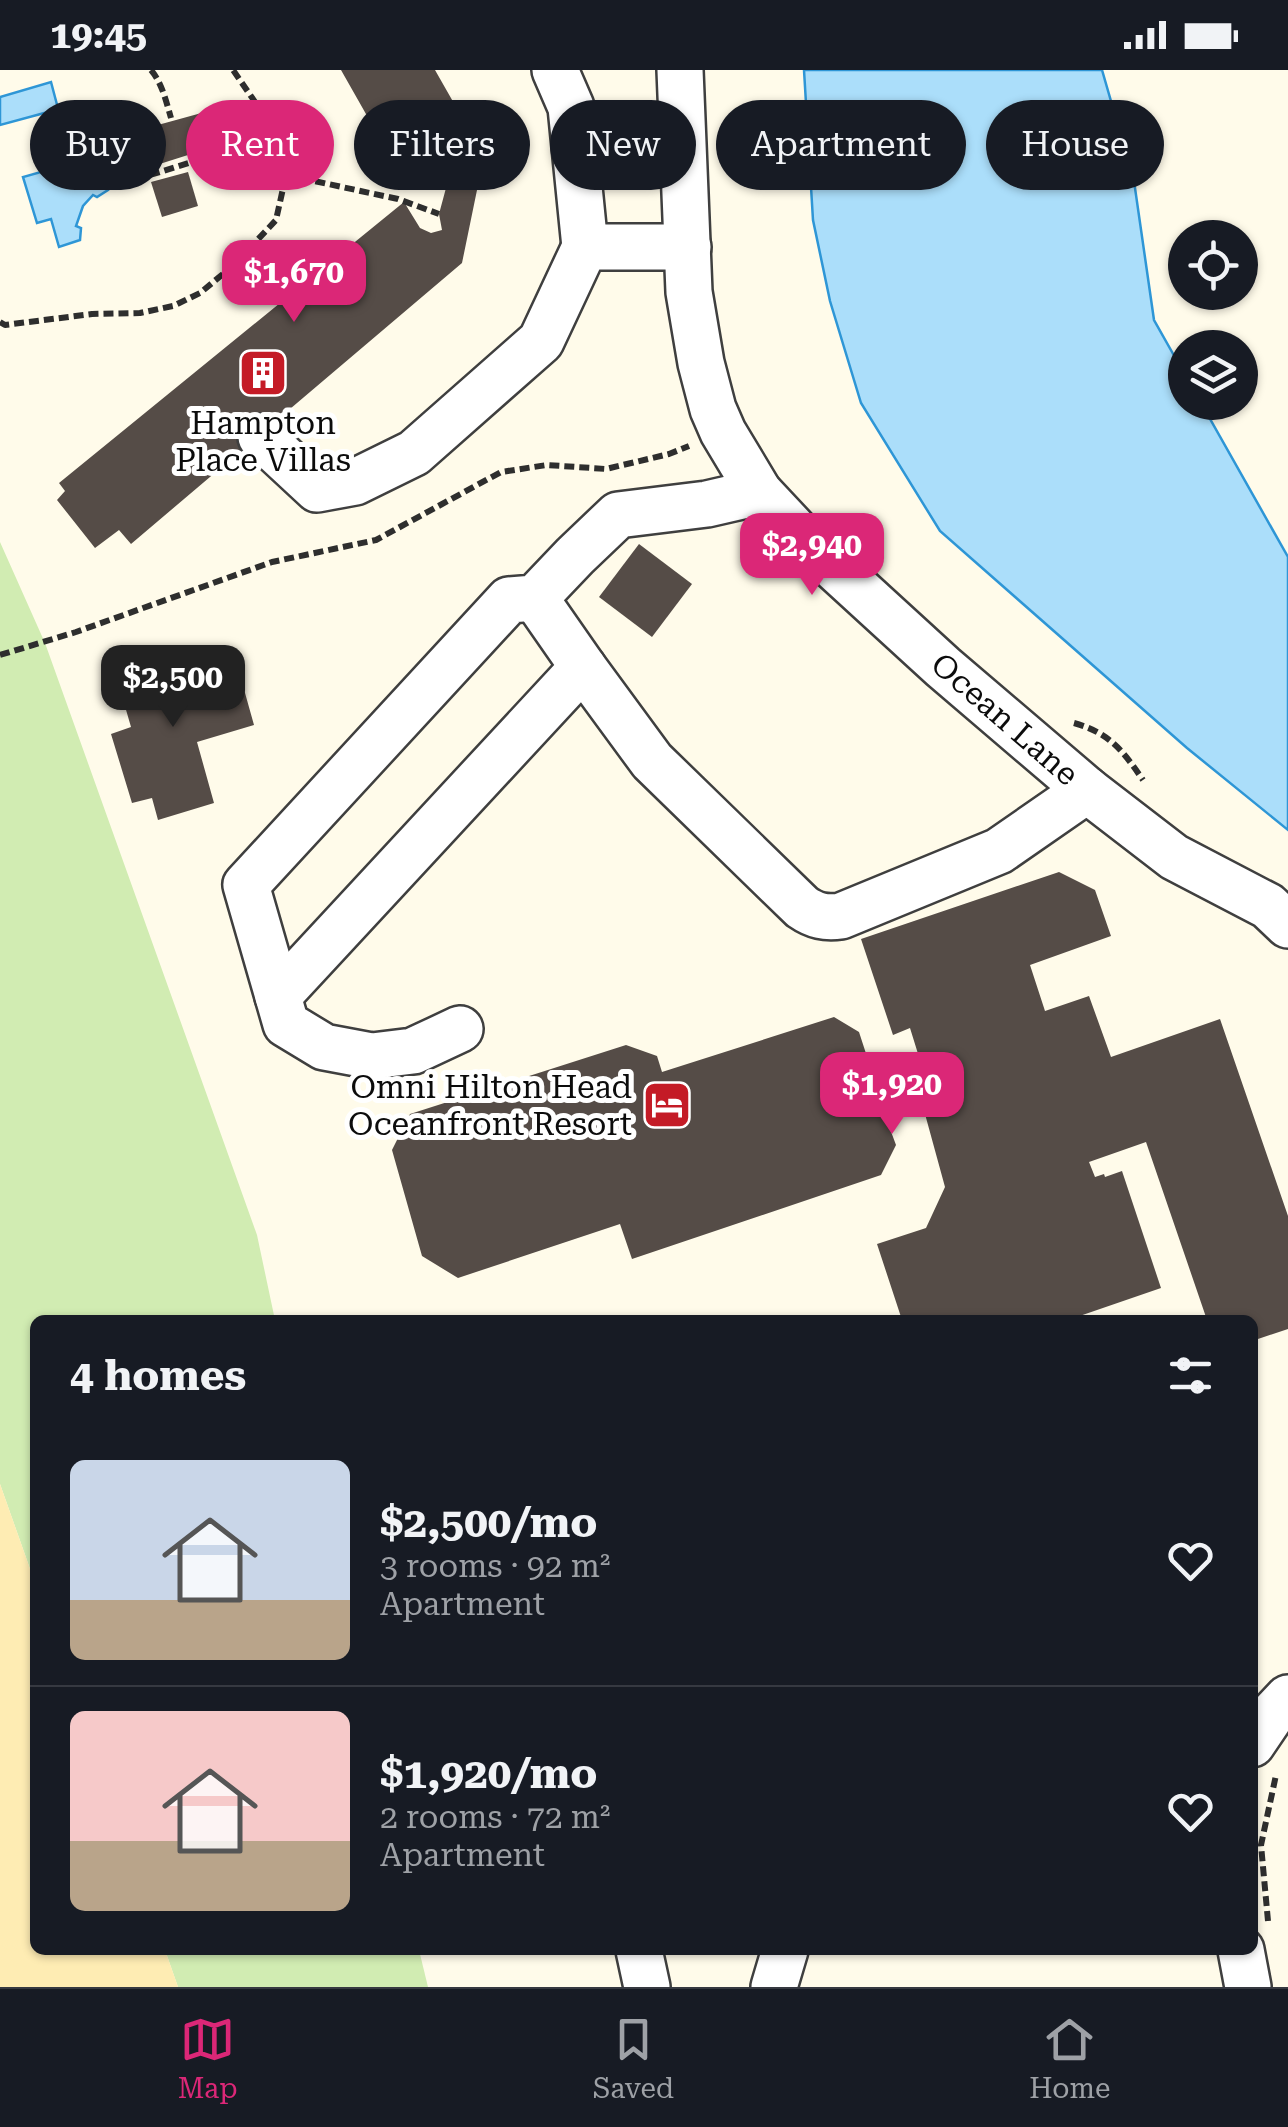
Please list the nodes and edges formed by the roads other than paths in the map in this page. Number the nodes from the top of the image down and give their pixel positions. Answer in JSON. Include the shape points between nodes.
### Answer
{"nodes":[{"id":1,"x":556,"y":70,"type":"edge"},
{"id":2,"x":680,"y":70,"type":"edge"},
{"id":3,"x":585,"y":247,"type":"junction"},
{"id":4,"x":688,"y":247,"type":"junction"},
{"id":5,"x":261,"y":438,"type":"dead end"},
{"id":6,"x":759,"y":492,"type":"junction"},
{"id":7,"x":535,"y":598,"type":"junction"},
{"id":8,"x":583,"y":667,"type":"junction"},
{"id":9,"x":1087,"y":790,"type":"junction"},
{"id":10,"x":1288,"y":925,"type":"edge"},
{"id":11,"x":278,"y":996,"type":"junction"},
{"id":12,"x":460,"y":1029,"type":"dead end"},
{"id":13,"x":640,"y":1955,"type":"edge"},
{"id":14,"x":784,"y":1955,"type":"edge"},
{"id":15,"x":1253,"y":1955,"type":"edge"},
{"id":16,"x":647,"y":1987,"type":"edge"},
{"id":17,"x":774,"y":1987,"type":"edge"},
{"id":18,"x":1248,"y":1987,"type":"edge"}],
"edges":[{"from":1,"to":3,"type":"street","via":[[572,108]]},
{"from":2,"to":4,"type":"street","name":"Ocean Lane"},
{"from":3,"to":4,"type":"street"},
{"from":3,"to":5,"type":"street","via":[[541,341],[414,453],[355,482],[316,489]]},
{"from":4,"to":6,"type":"street","name":"Ocean Lane","via":[[689,292],[713,410]]},
{"from":6,"to":7,"type":"street","via":[[618,516]]},
{"from":6,"to":9,"type":"street","name":"Ocean Lane","via":[[942,667]]},
{"from":7,"to":8,"type":"street"},
{"from":7,"to":11,"type":"street","via":[[509,600],[246,885]]},
{"from":8,"to":9,"type":"street","via":[[652,761],[815,915],[841,916],[999,852]]},
{"from":8,"to":11,"type":"street"},
{"from":9,"to":10,"type":"street","name":"Ocean Lane","via":[[1174,857],[1268,906]]},
{"from":11,"to":12,"type":"street","via":[[286,1024],[324,1048],[372,1056],[413,1051]]},
{"from":13,"to":16,"type":"street"},
{"from":14,"to":17,"type":"street"},
{"from":15,"to":18,"type":"street"}]}
